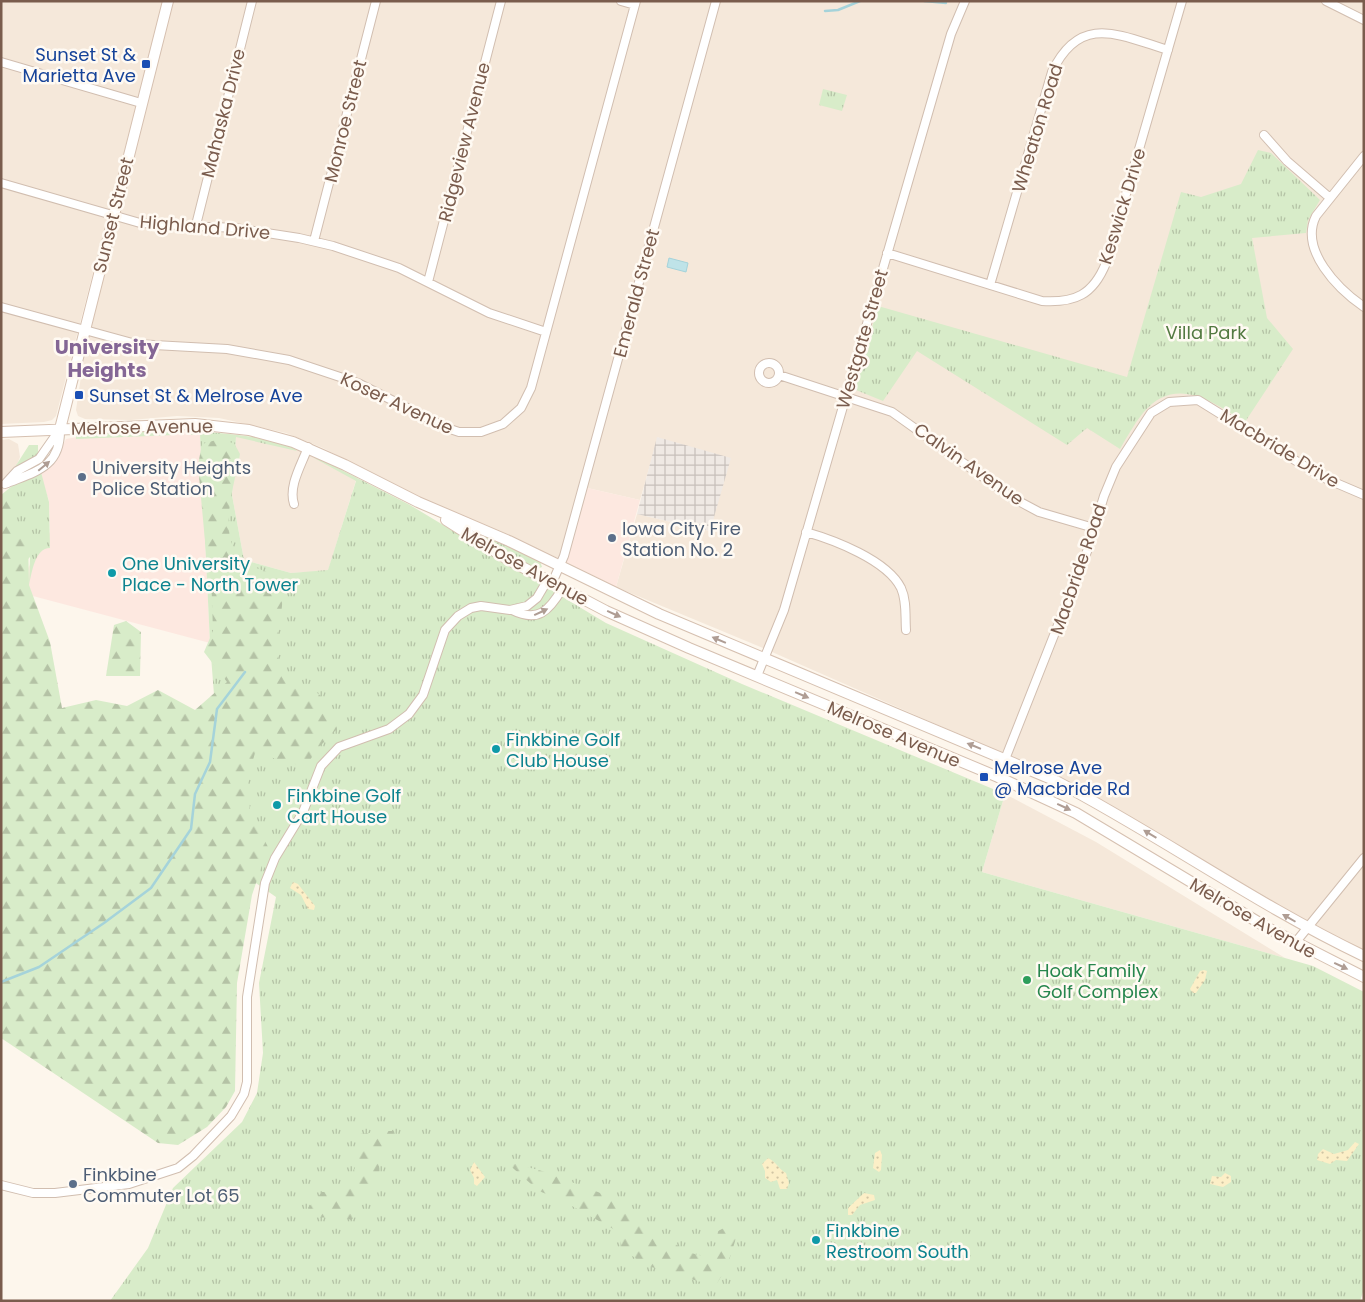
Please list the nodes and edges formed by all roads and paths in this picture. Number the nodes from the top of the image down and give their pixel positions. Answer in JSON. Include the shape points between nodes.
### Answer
{"nodes":[{"id":1,"x":168,"y":1,"type":"edge"},
{"id":2,"x":252,"y":1,"type":"edge"},
{"id":3,"x":376,"y":1,"type":"edge"},
{"id":4,"x":501,"y":1,"type":"edge"},
{"id":5,"x":621,"y":1,"type":"edge"},
{"id":6,"x":716,"y":1,"type":"edge"},
{"id":7,"x":964,"y":1,"type":"edge"},
{"id":8,"x":1182,"y":1,"type":"edge"},
{"id":9,"x":1326,"y":1,"type":"edge"},
{"id":10,"x":636,"y":3,"type":"edge"},
{"id":11,"x":1364,"y":20,"type":"edge"},
{"id":12,"x":1168,"y":50,"type":"junction"},
{"id":13,"x":1,"y":62,"type":"edge"},
{"id":14,"x":141,"y":103,"type":"junction"},
{"id":15,"x":1264,"y":135,"type":"dead end"},
{"id":16,"x":1364,"y":156,"type":"edge"},
{"id":17,"x":1,"y":183,"type":"edge"},
{"id":18,"x":1330,"y":198,"type":"junction"},
{"id":19,"x":113,"y":216,"type":"junction"},
{"id":20,"x":196,"y":225,"type":"junction"},
{"id":21,"x":314,"y":241,"type":"junction"},
{"id":22,"x":887,"y":253,"type":"junction"},
{"id":23,"x":428,"y":282,"type":"junction"},
{"id":24,"x":990,"y":285,"type":"junction"},
{"id":25,"x":1,"y":307,"type":"edge"},
{"id":26,"x":1364,"y":307,"type":"edge"},
{"id":27,"x":84,"y":331,"type":"junction"},
{"id":28,"x":546,"y":332,"type":"junction"},
{"id":29,"x":779,"y":376,"type":"dead end"},
{"id":30,"x":846,"y":395,"type":"junction"},
{"id":31,"x":1198,"y":400,"type":"joint"},
{"id":32,"x":60,"y":429,"type":"junction"},
{"id":33,"x":1,"y":432,"type":"edge"},
{"id":34,"x":308,"y":447,"type":"junction"},
{"id":35,"x":3,"y":486,"type":"edge"},
{"id":36,"x":1364,"y":495,"type":"edge"},
{"id":37,"x":418,"y":502,"type":"junction"},
{"id":38,"x":294,"y":504,"type":"dead end"},
{"id":39,"x":1094,"y":528,"type":"junction"},
{"id":40,"x":806,"y":532,"type":"junction"},
{"id":41,"x":560,"y":566,"type":"junction"},
{"id":42,"x":549,"y":582,"type":"junction"},
{"id":43,"x":562,"y":589,"type":"junction"},
{"id":44,"x":510,"y":610,"type":"junction"},
{"id":45,"x":906,"y":630,"type":"dead end"},
{"id":46,"x":764,"y":659,"type":"junction"},
{"id":47,"x":757,"y":676,"type":"junction"},
{"id":48,"x":1006,"y":759,"type":"junction"},
{"id":49,"x":998,"y":777,"type":"junction"},
{"id":50,"x":1364,"y":858,"type":"edge"},
{"id":51,"x":1306,"y":927,"type":"junction"},
{"id":52,"x":1295,"y":943,"type":"junction"},
{"id":53,"x":1364,"y":956,"type":"edge"},
{"id":54,"x":1364,"y":977,"type":"edge"},
{"id":55,"x":1,"y":1184,"type":"edge"}],
"edges":[{"from":1,"to":14,"type":"main road","name":"Sunset Street"},
{"from":2,"to":20,"type":"street","name":"Mahaska Drive"},
{"from":3,"to":21,"type":"street","name":"Monroe Street"},
{"from":4,"to":23,"type":"street","name":"Ridgeview Avenue"},
{"from":5,"to":10,"type":"street"},
{"from":6,"to":41,"type":"street","name":"Emerald Street"},
{"from":7,"to":22,"type":"street","name":"Westgate Street","via":[[950,34]]},
{"from":8,"to":12,"type":"street","name":"Keswick Drive"},
{"from":9,"to":11,"type":"street"},
{"from":10,"to":28,"type":"street","name":"Koser Avenue"},
{"from":12,"to":24,"type":"street","name":"Keswick Drive","via":[[1106,263],[1097,282],[1077,298],[1056,302],[1042,301]]},
{"from":12,"to":24,"type":"street","name":"Wheaton Road","via":[[1124,36],[1098,33],[1076,40],[1059,56]]},
{"from":13,"to":14,"type":"street"},
{"from":14,"to":19,"type":"main road","name":"Sunset Street"},
{"from":15,"to":18,"type":"street","via":[[1287,161]]},
{"from":16,"to":18,"type":"street"},
{"from":17,"to":19,"type":"street","name":"Highland Drive"},
{"from":18,"to":26,"type":"street","via":[[1312,224],[1315,247],[1329,275]]},
{"from":19,"to":20,"type":"street","name":"Highland Drive","via":[[154,226]]},
{"from":19,"to":27,"type":"main road","name":"Sunset Street"},
{"from":20,"to":21,"type":"street","name":"Highland Drive","via":[[252,230]]},
{"from":21,"to":23,"type":"street","name":"Highland Drive","via":[[376,260]]},
{"from":22,"to":24,"type":"street","name":"Keswick Drive"},
{"from":22,"to":30,"type":"street","name":"Westgate Street"},
{"from":23,"to":28,"type":"street","name":"Highland Drive","via":[[489,312]]},
{"from":25,"to":27,"type":"street","name":"Koser Avenue"},
{"from":27,"to":28,"type":"street","name":"Koser Avenue","via":[[136,344],[227,349],[289,360],[340,376],[447,428],[469,433],[494,428],[521,408],[531,388]]},
{"from":27,"to":32,"type":"main road","name":"Sunset Street"},
{"from":29,"to":30,"type":"street","name":"Calvin Avenue"},
{"from":30,"to":39,"type":"street","name":"Calvin Avenue","via":[[880,406],[905,419],[985,479],[1032,508]]},
{"from":30,"to":40,"type":"street","name":"Westgate Street"},
{"from":31,"to":36,"type":"street","name":"Macbride Drive","via":[[1322,477]]},
{"from":31,"to":39,"type":"street","name":"Macbride Road","via":[[1169,402],[1151,413],[1116,467]]},
{"from":32,"to":33,"type":"main road","name":"Melrose Avenue"},
{"from":32,"to":34,"type":"main road","name":"Melrose Avenue","via":[[154,424],[213,425],[268,434]]},
{"from":32,"to":35,"type":"street","name":"Sunset Street","via":[[39,460],[17,471]]},
{"from":34,"to":37,"type":"main road","name":"Melrose Avenue"},
{"from":34,"to":38,"type":"street","via":[[294,485]]},
{"from":37,"to":41,"type":"main road","name":"Melrose Avenue","via":[[509,540]]},
{"from":37,"to":42,"type":"main road","name":"Melrose Avenue"},
{"from":39,"to":48,"type":"street","name":"Macbride Road"},
{"from":40,"to":45,"type":"street","via":[[851,548],[892,578],[904,600]]},
{"from":40,"to":46,"type":"street","name":"Westgate Street","via":[[784,610]]},
{"from":41,"to":42,"type":"street","name":"Emerald Street"},
{"from":46,"to":41,"type":"main road","name":"Melrose Avenue","one_way":true},
{"from":42,"to":43,"type":"main road","name":"Melrose Avenue"},
{"from":42,"to":44,"type":"street","name":"Emerald Street","via":[[533,603]]},
{"from":44,"to":43,"type":"street","one_way":true,"via":[[530,617],[541,614],[551,607]]},
{"from":43,"to":47,"type":"main road","name":"Melrose Avenue","one_way":true},
{"from":44,"to":55,"type":"street","via":[[481,606],[458,616],[445,630],[423,695],[409,714],[389,729],[339,747],[321,766],[300,819],[275,858],[265,884],[247,997],[247,1082],[231,1116],[178,1168],[157,1176],[129,1184],[43,1194]]},
{"from":46,"to":47,"type":"street","name":"Westgate Street"},
{"from":48,"to":46,"type":"main road","name":"Melrose Avenue","one_way":true},
{"from":47,"to":49,"type":"main road","name":"Melrose Avenue","one_way":true},
{"from":48,"to":49,"type":"street","name":"Macbride Road"},
{"from":51,"to":48,"type":"main road","name":"Melrose Avenue","one_way":true,"via":[[1101,805]]},
{"from":49,"to":52,"type":"main road","name":"Melrose Avenue","one_way":true,"via":[[1076,813]]},
{"from":50,"to":51,"type":"street"},
{"from":51,"to":52,"type":"street"},
{"from":51,"to":53,"type":"main road","name":"Melrose Avenue"},
{"from":52,"to":54,"type":"main road","name":"Melrose Avenue","one_way":true}]}
